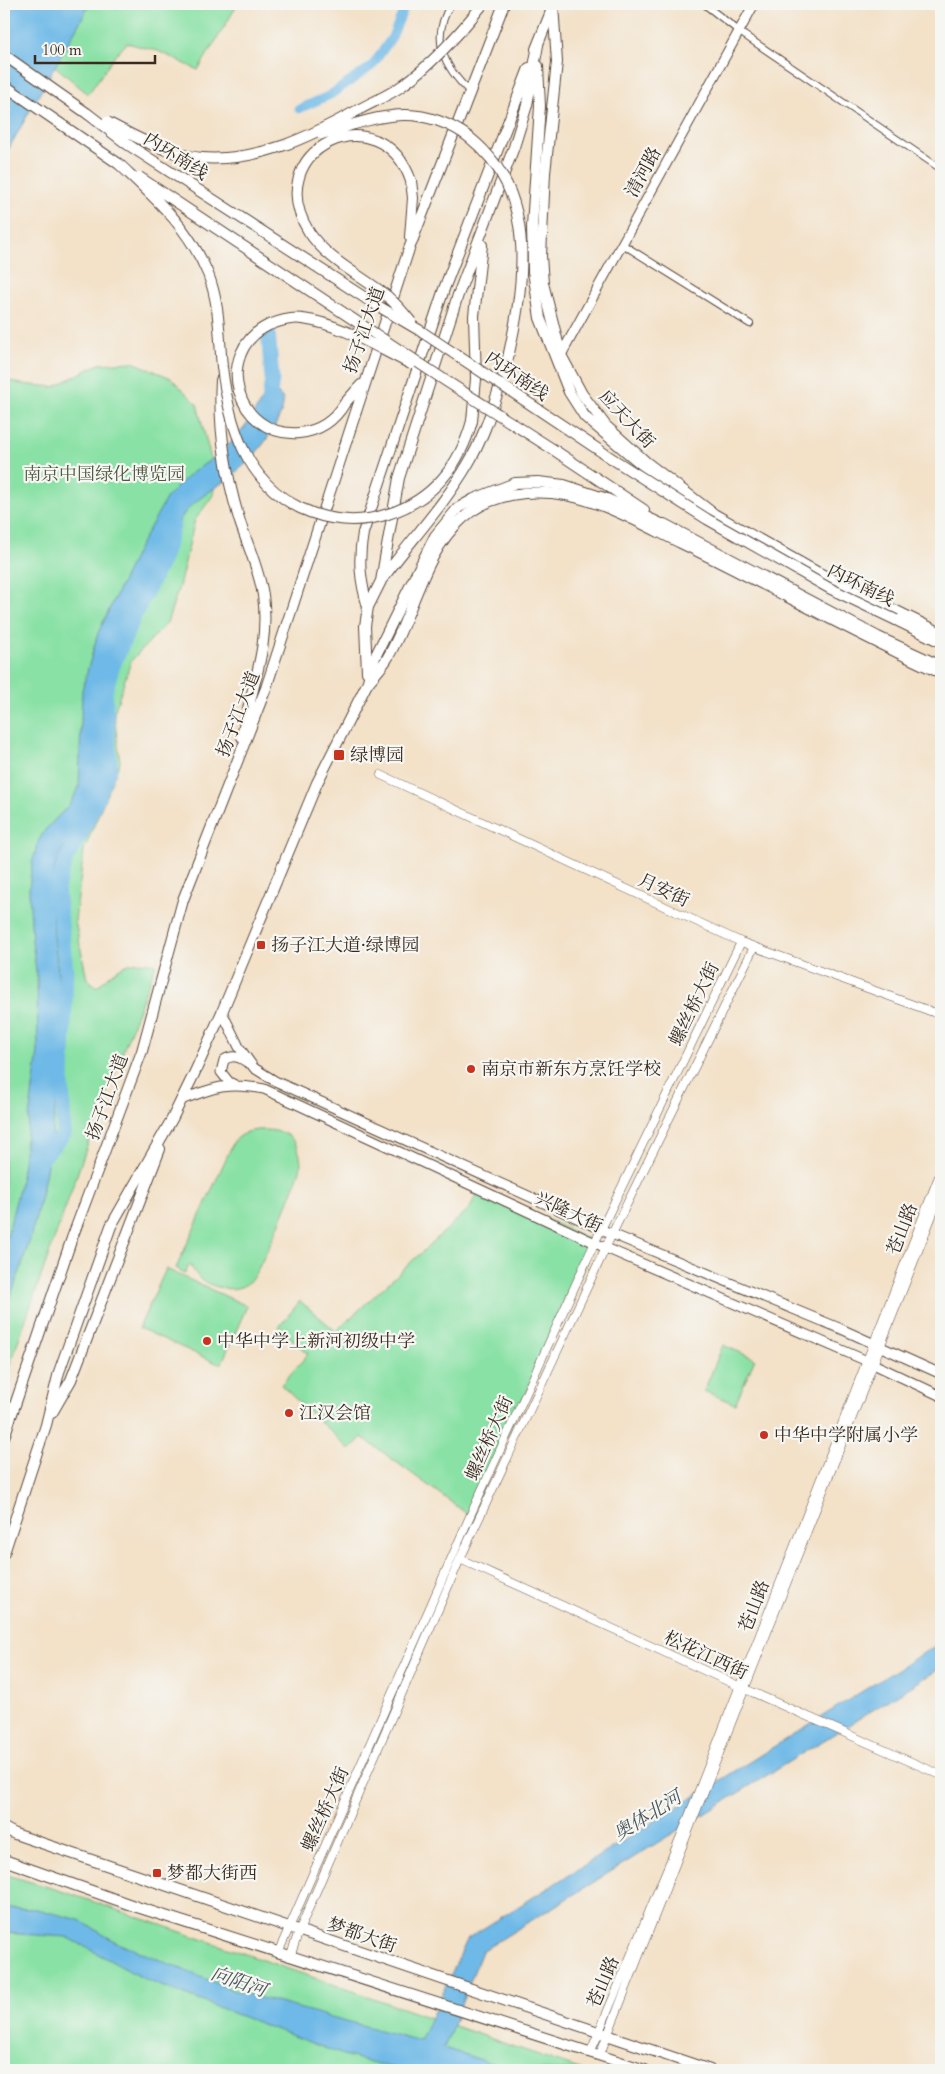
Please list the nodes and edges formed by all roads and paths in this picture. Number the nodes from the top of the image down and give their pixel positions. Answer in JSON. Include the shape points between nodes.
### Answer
{"nodes":[{"id":1,"x":451,"y":4,"type":"edge"},
{"id":2,"x":483,"y":4,"type":"edge"},
{"id":3,"x":504,"y":4,"type":"edge"},
{"id":4,"x":554,"y":4,"type":"edge"},
{"id":5,"x":704,"y":4,"type":"edge"},
{"id":6,"x":754,"y":4,"type":"edge"},
{"id":7,"x":740,"y":30,"type":"junction"},
{"id":8,"x":538,"y":45,"type":"junction"},
{"id":9,"x":4,"y":55,"type":"edge"},
{"id":10,"x":4,"y":85,"type":"edge"},
{"id":11,"x":470,"y":92,"type":"junction"},
{"id":12,"x":88,"y":114,"type":"junction"},
{"id":13,"x":288,"y":144,"type":"junction"},
{"id":14,"x":118,"y":164,"type":"junction"},
{"id":15,"x":941,"y":169,"type":"edge"},
{"id":16,"x":484,"y":226,"type":"junction"},
{"id":17,"x":622,"y":244,"type":"junction"},
{"id":18,"x":409,"y":249,"type":"junction"},
{"id":19,"x":750,"y":324,"type":"dead end"},
{"id":20,"x":419,"y":330,"type":"junction"},
{"id":21,"x":557,"y":355,"type":"junction"},
{"id":22,"x":222,"y":366,"type":"junction"},
{"id":23,"x":446,"y":381,"type":"junction"},
{"id":24,"x":364,"y":382,"type":"junction"},
{"id":25,"x":707,"y":519,"type":"junction"},
{"id":26,"x":668,"y":527,"type":"junction"},
{"id":27,"x":381,"y":581,"type":"junction"},
{"id":28,"x":368,"y":608,"type":"junction"},
{"id":29,"x":941,"y":633,"type":"edge"},
{"id":30,"x":941,"y":642,"type":"edge"},
{"id":31,"x":941,"y":666,"type":"edge"},
{"id":32,"x":941,"y":673,"type":"edge"},
{"id":33,"x":367,"y":684,"type":"junction"},
{"id":34,"x":238,"y":761,"type":"junction"},
{"id":35,"x":381,"y":775,"type":"dead end"},
{"id":36,"x":741,"y":942,"type":"junction"},
{"id":37,"x":754,"y":947,"type":"junction"},
{"id":38,"x":222,"y":1012,"type":"junction"},
{"id":39,"x":941,"y":1015,"type":"edge"},
{"id":40,"x":254,"y":1068,"type":"junction"},
{"id":41,"x":236,"y":1085,"type":"junction"},
{"id":42,"x":181,"y":1100,"type":"junction"},
{"id":43,"x":172,"y":1119,"type":"junction"},
{"id":44,"x":941,"y":1171,"type":"edge"},
{"id":45,"x":941,"y":1193,"type":"edge"},
{"id":46,"x":601,"y":1228,"type":"junction"},
{"id":47,"x":612,"y":1234,"type":"junction"},
{"id":48,"x":594,"y":1242,"type":"junction"},
{"id":49,"x":606,"y":1248,"type":"junction"},
{"id":50,"x":877,"y":1344,"type":"junction"},
{"id":51,"x":870,"y":1363,"type":"junction"},
{"id":52,"x":941,"y":1374,"type":"edge"},
{"id":53,"x":941,"y":1396,"type":"edge"},
{"id":54,"x":46,"y":1425,"type":"junction"},
{"id":55,"x":4,"y":1437,"type":"edge"},
{"id":56,"x":4,"y":1553,"type":"edge"},
{"id":57,"x":460,"y":1558,"type":"junction"},
{"id":58,"x":742,"y":1688,"type":"junction"},
{"id":59,"x":941,"y":1775,"type":"edge"},
{"id":60,"x":4,"y":1828,"type":"edge"},
{"id":61,"x":4,"y":1860,"type":"edge"},
{"id":62,"x":294,"y":1930,"type":"junction"},
{"id":63,"x":278,"y":1953,"type":"junction"},
{"id":64,"x":290,"y":1957,"type":"junction"},
{"id":65,"x":603,"y":2033,"type":"junction"},
{"id":66,"x":596,"y":2053,"type":"junction"},
{"id":67,"x":646,"y":2070,"type":"edge"},
{"id":68,"x":710,"y":2070,"type":"edge"}],
"edges":[{"from":1,"to":11,"type":"street","via":[[440,31],[444,58],[454,76]]},
{"from":2,"to":13,"type":"main road","bridge":true,"via":[[443,51],[403,85]]},
{"from":3,"to":11,"type":"main road","name":"扬子江大道"},
{"from":4,"to":8,"type":"main road"},
{"from":4,"to":21,"type":"main road","name":"应天大街","via":[[557,62],[545,173],[541,256]]},
{"from":5,"to":7,"type":"street"},
{"from":6,"to":7,"type":"main road","name":"清河路"},
{"from":7,"to":15,"type":"street"},
{"from":7,"to":17,"type":"main road","name":"清河路"},
{"from":8,"to":16,"type":"main road","via":[[527,105]]},
{"from":8,"to":21,"type":"main road","via":[[540,106],[534,175],[533,272],[540,318]]},
{"from":8,"to":28,"type":"main road","via":[[444,289],[364,533],[359,566]]},
{"from":9,"to":12,"type":"main road"},
{"from":10,"to":14,"type":"main road"},
{"from":11,"to":18,"type":"main road","name":"扬子江大道"},
{"from":12,"to":13,"type":"main road","bridge":true,"via":[[172,153],[202,158],[239,157]]},
{"from":12,"to":20,"type":"main road","name":"内环南线","bridge":true,"via":[[127,144]]},
{"from":13,"to":27,"type":"main road","bridge":true,"via":[[361,122],[403,115],[440,121],[481,146],[509,185],[520,233],[521,289],[505,371],[469,463],[439,508]]},
{"from":14,"to":22,"type":"main road","bridge":true,"via":[[180,223],[194,243],[215,297]]},
{"from":14,"to":23,"type":"main road","bridge":true},
{"from":16,"to":22,"type":"main road","bridge":true,"via":[[474,316],[476,379],[472,420],[466,443],[444,479],[414,504],[392,514],[364,519],[327,518],[284,500],[266,485],[241,449],[232,424]]},
{"from":16,"to":27,"type":"main road","via":[[458,295],[399,478]]},
{"from":17,"to":19,"type":"street"},
{"from":17,"to":21,"type":"main road","name":"清河路"},
{"from":18,"to":20,"type":"main road","bridge":true,"via":[[413,198],[411,181],[400,158],[385,144],[362,136],[331,141],[315,151],[297,179],[296,196],[302,219],[315,241],[328,254],[389,298]]},
{"from":18,"to":24,"type":"main road","name":"扬子江大道"},
{"from":20,"to":25,"type":"main road","name":"内环南线","bridge":true},
{"from":21,"to":25,"type":"main road","bridge":true,"via":[[570,392],[585,417]]},
{"from":21,"to":29,"type":"main road","name":"应天大街","via":[[606,426],[646,462],[714,514],[818,572]]},
{"from":22,"to":34,"type":"main road","bridge":true,"via":[[220,408],[226,464],[262,594],[265,630],[264,650],[247,710]]},
{"from":23,"to":24,"type":"main road","bridge":true,"via":[[328,324],[301,318],[275,322],[257,331],[242,352],[236,375],[240,396],[253,416],[273,430],[301,432],[321,427],[339,412]]},
{"from":23,"to":26,"type":"main road","bridge":true},
{"from":24,"to":34,"type":"main road","name":"扬子江大道","via":[[266,688]]},
{"from":25,"to":30,"type":"main road","name":"内环南线","bridge":true,"via":[[829,588]]},
{"from":26,"to":31,"type":"main road","via":[[878,637]]},
{"from":26,"to":33,"type":"main road","via":[[607,499],[538,482],[515,483],[474,499],[458,508],[435,536],[375,657]]},
{"from":27,"to":28,"type":"main road"},
{"from":28,"to":33,"type":"main road","via":[[365,626]]},
{"from":32,"to":33,"type":"main road","via":[[648,527],[569,496],[542,492],[499,497],[480,506],[445,537],[388,658]]},
{"from":33,"to":38,"type":"main road","via":[[324,769]]},
{"from":34,"to":55,"type":"main road","name":"扬子江大道","via":[[183,900],[142,1051],[72,1238]]},
{"from":35,"to":36,"type":"street","name":"月安街"},
{"from":36,"to":37,"type":"street","name":"月安街"},
{"from":36,"to":46,"type":"street","name":"螺丝桥大街"},
{"from":37,"to":39,"type":"street","name":"月安街"},
{"from":37,"to":47,"type":"street","name":"螺丝桥大街"},
{"from":38,"to":40,"type":"main road","name":"兴隆大街","via":[[239,1047]]},
{"from":38,"to":42,"type":"main road"},
{"from":40,"to":41,"type":"main road","via":[[238,1057],[224,1060],[223,1077]]},
{"from":40,"to":46,"type":"main road","name":"兴隆大街"},
{"from":41,"to":42,"type":"main road","name":"兴隆大街","via":[[225,1085]]},
{"from":41,"to":48,"type":"main road","name":"兴隆大街","via":[[264,1089]]},
{"from":42,"to":43,"type":"main road"},
{"from":43,"to":54,"type":"main road","via":[[71,1380]]},
{"from":43,"to":54,"type":"main road","via":[[111,1226],[59,1372]]},
{"from":44,"to":50,"type":"street","name":"苍山路"},
{"from":45,"to":50,"type":"street","name":"苍山路"},
{"from":46,"to":47,"type":"main road","name":"兴隆大街"},
{"from":46,"to":48,"type":"street","name":"螺丝桥大街"},
{"from":47,"to":49,"type":"street","name":"螺丝桥大街"},
{"from":47,"to":50,"type":"main road","name":"兴隆大街"},
{"from":48,"to":49,"type":"main road","name":"兴隆大街"},
{"from":48,"to":62,"type":"street","name":"螺丝桥大街","via":[[470,1516]]},
{"from":49,"to":51,"type":"main road","name":"兴隆大街"},
{"from":49,"to":57,"type":"street","name":"螺丝桥大街"},
{"from":50,"to":51,"type":"street","name":"苍山路"},
{"from":50,"to":52,"type":"main road","name":"兴隆大街"},
{"from":51,"to":53,"type":"main road","name":"兴隆大街"},
{"from":51,"to":58,"type":"street","name":"苍山路"},
{"from":54,"to":56,"type":"main road"},
{"from":57,"to":58,"type":"street","name":"松花江西街"},
{"from":57,"to":62,"type":"street","name":"螺丝桥大街"},
{"from":58,"to":59,"type":"street","name":"松花江西街"},
{"from":58,"to":65,"type":"street","name":"苍山路"},
{"from":60,"to":62,"type":"main road","name":"梦都大街"},
{"from":61,"to":63,"type":"main road"},
{"from":62,"to":63,"type":"street","name":"螺丝桥大街"},
{"from":62,"to":64,"type":"street","name":"螺丝桥大街"},
{"from":62,"to":65,"type":"main road","name":"梦都大街"},
{"from":63,"to":64,"type":"main road"},
{"from":64,"to":66,"type":"main road"},
{"from":65,"to":66,"type":"street","name":"苍山路"},
{"from":65,"to":68,"type":"main road","name":"梦都大街"},
{"from":66,"to":67,"type":"main road"}]}
